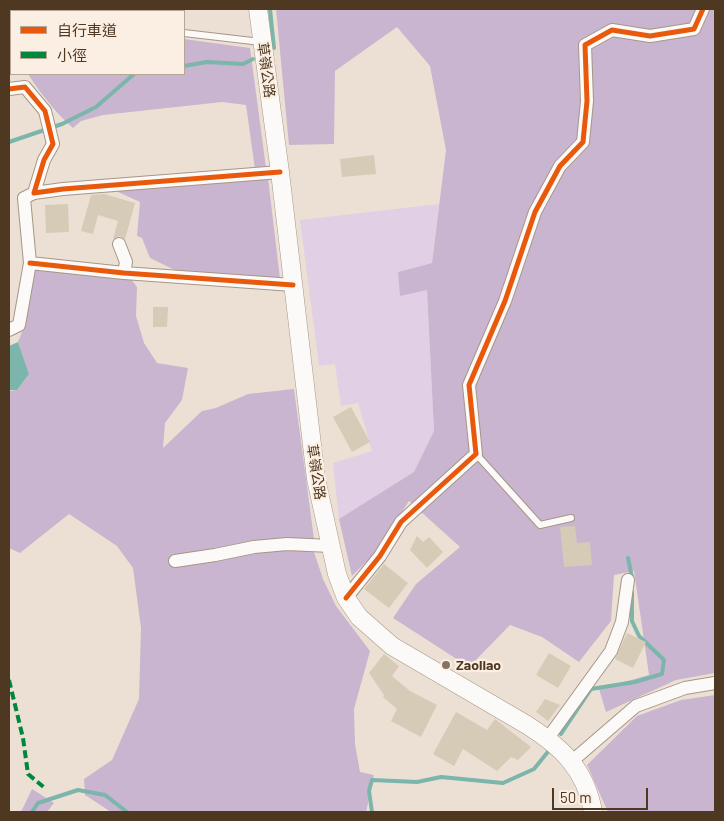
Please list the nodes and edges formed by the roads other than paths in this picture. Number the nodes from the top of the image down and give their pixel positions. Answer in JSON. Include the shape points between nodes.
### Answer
{"nodes":[{"id":1,"x":258,"y":9,"type":"edge"},
{"id":2,"x":703,"y":9,"type":"edge"},
{"id":3,"x":185,"y":33,"type":"edge"},
{"id":4,"x":262,"y":43,"type":"junction"},
{"id":5,"x":9,"y":89,"type":"edge"},
{"id":6,"x":280,"y":172,"type":"junction"},
{"id":7,"x":34,"y":193,"type":"junction"},
{"id":8,"x":119,"y":244,"type":"dead end"},
{"id":9,"x":30,"y":263,"type":"junction"},
{"id":10,"x":124,"y":273,"type":"junction"},
{"id":11,"x":293,"y":285,"type":"junction"},
{"id":12,"x":9,"y":330,"type":"edge"},
{"id":13,"x":476,"y":454,"type":"junction"},
{"id":14,"x":571,"y":518,"type":"dead end"},
{"id":15,"x":331,"y":546,"type":"junction"},
{"id":16,"x":175,"y":561,"type":"dead end"},
{"id":17,"x":628,"y":580,"type":"dead end"},
{"id":18,"x":346,"y":598,"type":"junction"},
{"id":19,"x":715,"y":683,"type":"edge"},
{"id":20,"x":548,"y":738,"type":"junction"},
{"id":21,"x":571,"y":762,"type":"junction"},
{"id":22,"x":593,"y":812,"type":"edge"}],
"edges":[{"from":1,"to":4,"type":"main road","name":"草嶺公路"},
{"from":2,"to":13,"type":"street","via":[[694,29],[650,36],[612,30],[585,45],[587,101],[583,142],[560,166],[535,212],[505,300],[469,385]]},
{"from":3,"to":4,"type":"lane"},
{"from":4,"to":6,"type":"main road","name":"草嶺公路"},
{"from":5,"to":7,"type":"street","via":[[25,87],[45,111],[53,144],[44,160]]},
{"from":6,"to":7,"type":"street"},
{"from":6,"to":11,"type":"main road","name":"草嶺公路"},
{"from":7,"to":9,"type":"street","via":[[24,198]]},
{"from":8,"to":10,"type":"street","via":[[126,262]]},
{"from":9,"to":10,"type":"street"},
{"from":9,"to":12,"type":"street","via":[[19,325]]},
{"from":10,"to":11,"type":"street"},
{"from":11,"to":15,"type":"main road","name":"草嶺公路","via":[[316,479]]},
{"from":13,"to":14,"type":"lane","via":[[540,524]]},
{"from":13,"to":18,"type":"street","via":[[401,522],[380,556]]},
{"from":15,"to":16,"type":"street","via":[[254,546]]},
{"from":15,"to":18,"type":"main road","name":"草嶺公路"},
{"from":17,"to":20,"type":"street","via":[[622,622],[611,651]]},
{"from":18,"to":20,"type":"main road","name":"草嶺公路","via":[[359,617],[392,646]]},
{"from":19,"to":21,"type":"street","via":[[685,688],[636,706]]},
{"from":20,"to":21,"type":"main road","name":"草嶺公路"},
{"from":21,"to":22,"type":"main road","name":"草嶺公路","via":[[583,779]]}]}
